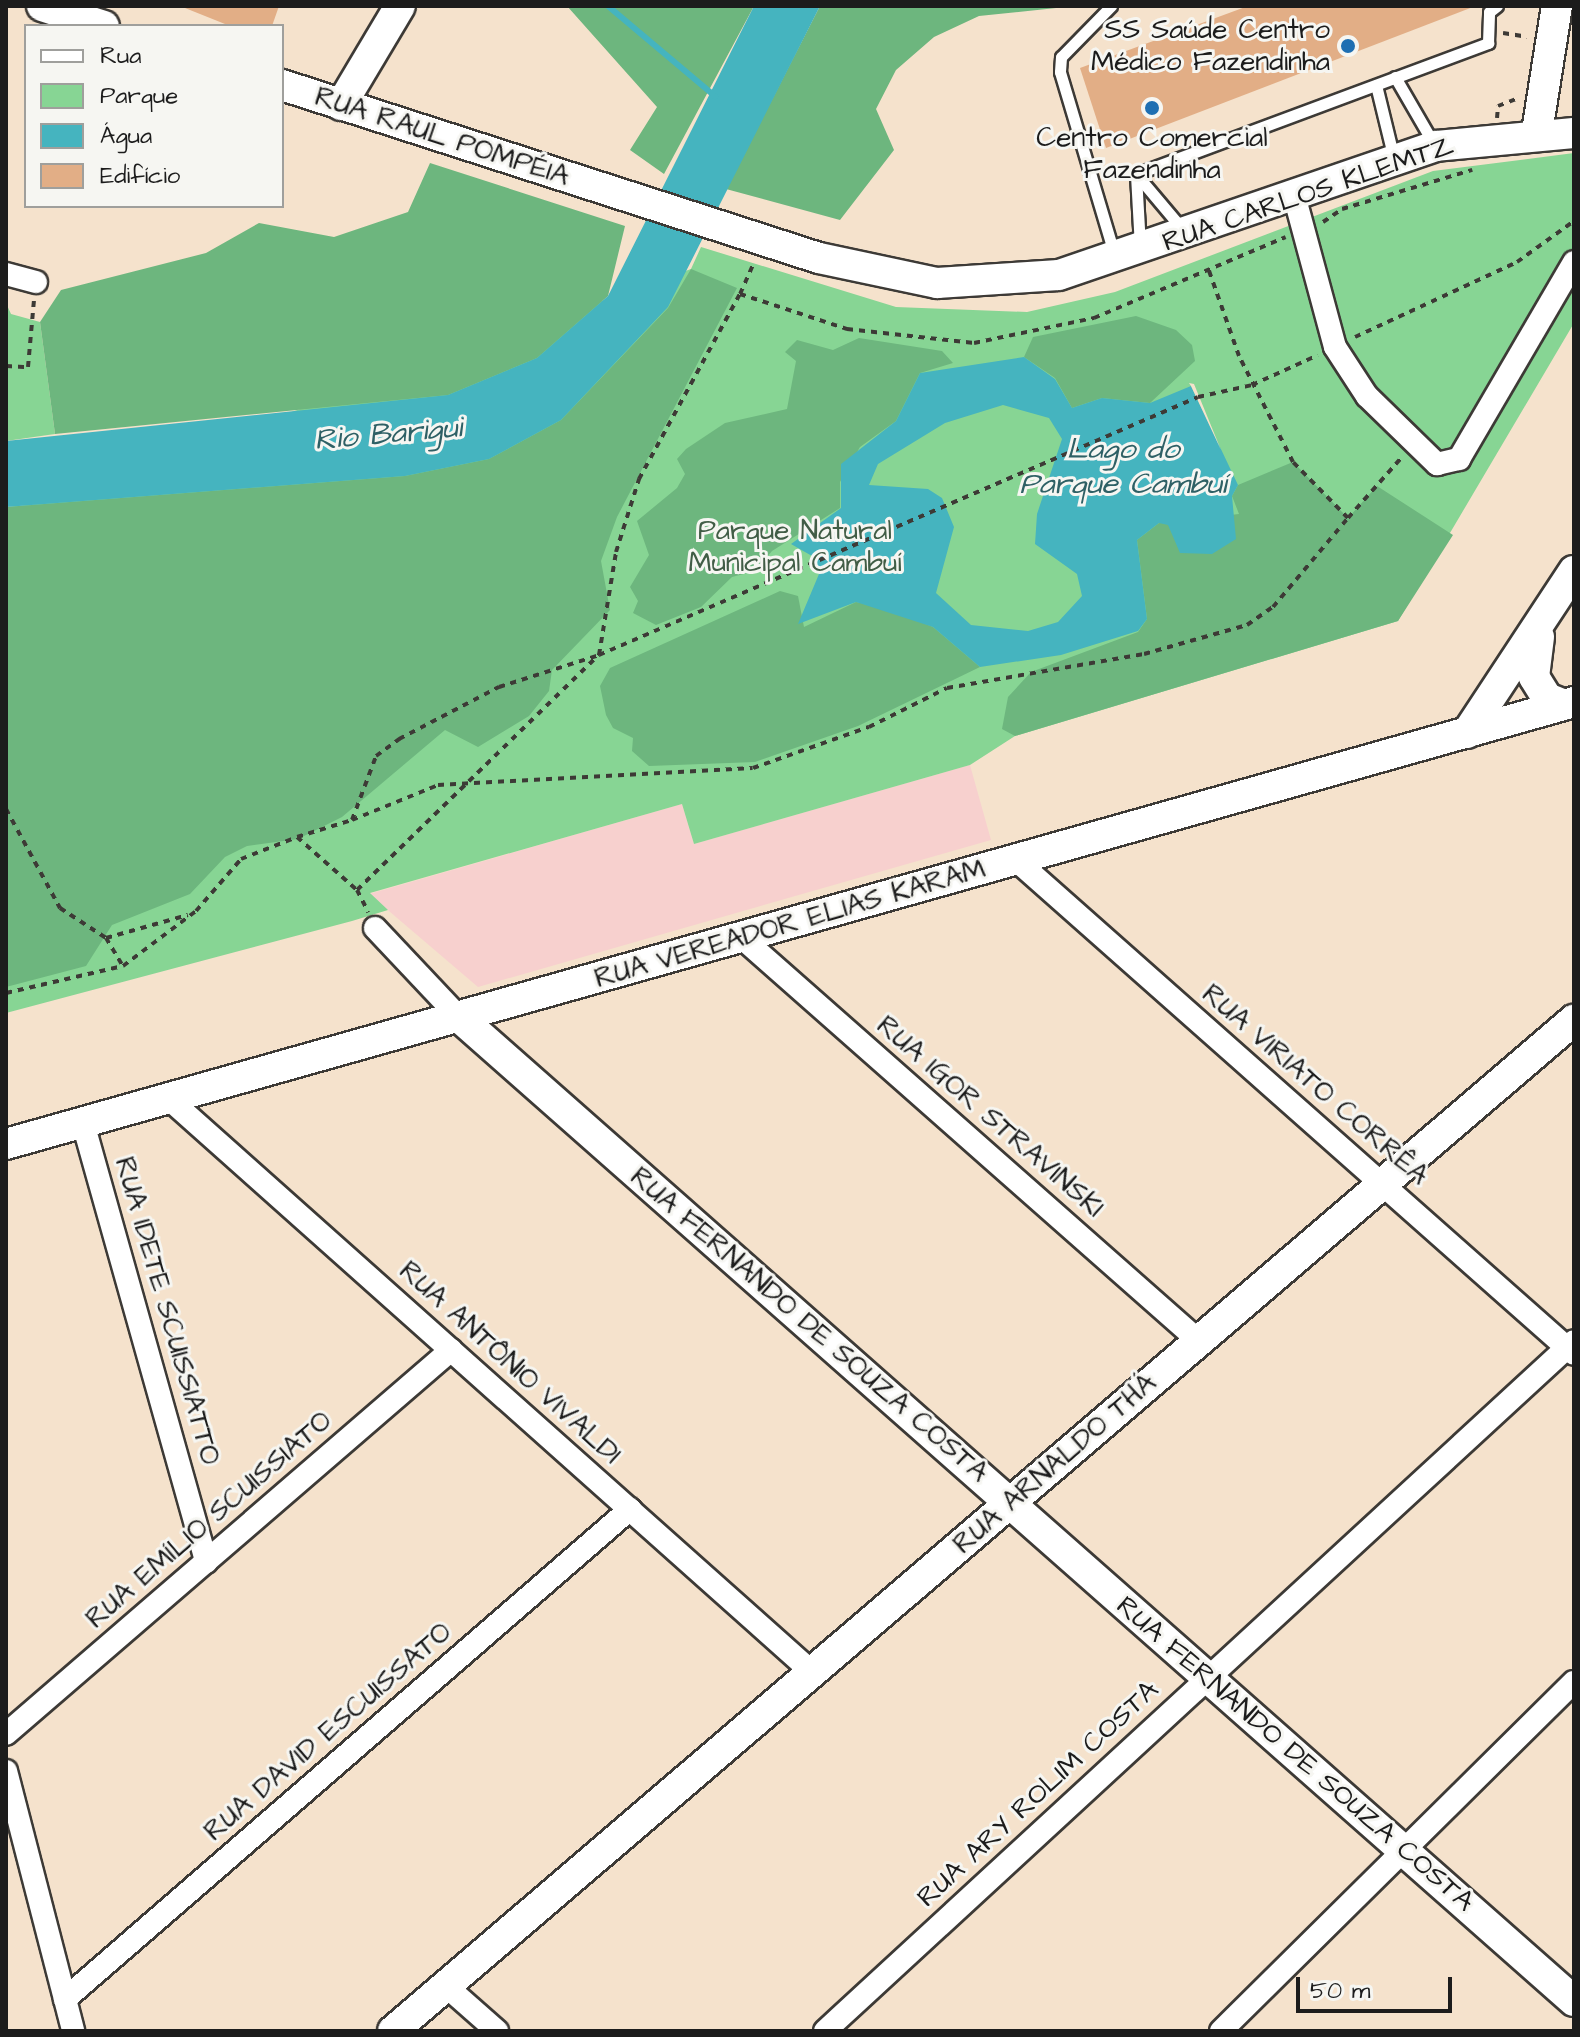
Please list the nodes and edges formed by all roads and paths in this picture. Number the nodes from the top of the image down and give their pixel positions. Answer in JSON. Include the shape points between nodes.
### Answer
{"nodes":[{"id":1,"x":42,"y":6,"type":"edge"},
{"id":2,"x":400,"y":6,"type":"edge"},
{"id":3,"x":1111,"y":6,"type":"edge"},
{"id":4,"x":1497,"y":6,"type":"edge"},
{"id":5,"x":1557,"y":6,"type":"edge"},
{"id":6,"x":1529,"y":22,"type":"dead end"},
{"id":7,"x":98,"y":24,"type":"edge"},
{"id":8,"x":1489,"y":31,"type":"junction"},
{"id":9,"x":1527,"y":37,"type":"junction"},
{"id":10,"x":1524,"y":53,"type":"dead end"},
{"id":11,"x":1395,"y":77,"type":"junction"},
{"id":12,"x":1519,"y":84,"type":"dead end"},
{"id":13,"x":1376,"y":85,"type":"junction"},
{"id":14,"x":284,"y":86,"type":"edge"},
{"id":15,"x":341,"y":105,"type":"junction"},
{"id":16,"x":1537,"y":132,"type":"junction"},
{"id":17,"x":1574,"y":133,"type":"edge"},
{"id":18,"x":1497,"y":135,"type":"junction"},
{"id":19,"x":1436,"y":146,"type":"junction"},
{"id":20,"x":1394,"y":159,"type":"junction"},
{"id":21,"x":1486,"y":168,"type":"dead end"},
{"id":22,"x":1136,"y":174,"type":"junction"},
{"id":23,"x":1294,"y":195,"type":"junction"},
{"id":24,"x":1574,"y":221,"type":"edge"},
{"id":25,"x":1300,"y":231,"type":"junction"},
{"id":26,"x":1187,"y":235,"type":"junction"},
{"id":27,"x":764,"y":241,"type":"junction"},
{"id":28,"x":1128,"y":256,"type":"junction"},
{"id":29,"x":1574,"y":262,"type":"edge"},
{"id":30,"x":1208,"y":268,"type":"junction"},
{"id":31,"x":6,"y":274,"type":"edge"},
{"id":32,"x":36,"y":282,"type":"joint"},
{"id":33,"x":740,"y":294,"type":"junction"},
{"id":34,"x":1335,"y":347,"type":"junction"},
{"id":35,"x":6,"y":366,"type":"edge"},
{"id":36,"x":1252,"y":385,"type":"junction"},
{"id":37,"x":1412,"y":444,"type":"junction"},
{"id":38,"x":1348,"y":518,"type":"junction"},
{"id":39,"x":1574,"y":571,"type":"edge"},
{"id":40,"x":1542,"y":628,"type":"junction"},
{"id":41,"x":599,"y":655,"type":"junction"},
{"id":42,"x":1569,"y":704,"type":"edge"},
{"id":43,"x":1467,"y":733,"type":"junction"},
{"id":44,"x":465,"y":784,"type":"junction"},
{"id":45,"x":6,"y":809,"type":"edge"},
{"id":46,"x":352,"y":820,"type":"junction"},
{"id":47,"x":297,"y":837,"type":"junction"},
{"id":48,"x":1016,"y":860,"type":"junction"},
{"id":49,"x":357,"y":890,"type":"junction"},
{"id":50,"x":196,"y":911,"type":"junction"},
{"id":51,"x":375,"y":928,"type":"joint"},
{"id":52,"x":741,"y":937,"type":"junction"},
{"id":53,"x":106,"y":938,"type":"junction"},
{"id":54,"x":123,"y":966,"type":"junction"},
{"id":55,"x":6,"y":993,"type":"edge"},
{"id":56,"x":459,"y":1017,"type":"junction"},
{"id":57,"x":1574,"y":1020,"type":"edge"},
{"id":58,"x":168,"y":1098,"type":"junction"},
{"id":59,"x":83,"y":1123,"type":"junction"},
{"id":60,"x":6,"y":1144,"type":"edge"},
{"id":61,"x":1382,"y":1184,"type":"junction"},
{"id":62,"x":1199,"y":1341,"type":"junction"},
{"id":63,"x":1572,"y":1348,"type":"edge"},
{"id":64,"x":451,"y":1350,"type":"junction"},
{"id":65,"x":1010,"y":1503,"type":"junction"},
{"id":66,"x":630,"y":1509,"type":"junction"},
{"id":67,"x":206,"y":1562,"type":"junction"},
{"id":68,"x":812,"y":1672,"type":"junction"},
{"id":69,"x":1208,"y":1678,"type":"junction"},
{"id":70,"x":1574,"y":1682,"type":"edge"},
{"id":71,"x":6,"y":1734,"type":"edge"},
{"id":72,"x":6,"y":1771,"type":"edge"},
{"id":73,"x":1404,"y":1851,"type":"junction"},
{"id":74,"x":446,"y":1986,"type":"junction"},
{"id":75,"x":65,"y":1999,"type":"junction"},
{"id":76,"x":1574,"y":2001,"type":"edge"},
{"id":77,"x":74,"y":2029,"type":"edge"},
{"id":78,"x":393,"y":2031,"type":"edge"},
{"id":79,"x":497,"y":2031,"type":"edge"},
{"id":80,"x":825,"y":2031,"type":"edge"},
{"id":81,"x":1221,"y":2031,"type":"edge"}],
"edges":[{"from":1,"to":7,"type":"main road"},
{"from":2,"to":15,"type":"main road"},
{"from":3,"to":28,"type":"lane","via":[[1061,57],[1060,72]]},
{"from":4,"to":8,"type":"lane"},
{"from":5,"to":16,"type":"main road"},
{"from":6,"to":9,"type":"path"},
{"from":8,"to":9,"type":"path"},
{"from":8,"to":11,"type":"lane","via":[[1488,43]]},
{"from":9,"to":10,"type":"path"},
{"from":11,"to":13,"type":"lane"},
{"from":11,"to":19,"type":"lane"},
{"from":12,"to":18,"type":"path","via":[[1516,99],[1498,106]]},
{"from":13,"to":20,"type":"lane"},
{"from":13,"to":22,"type":"lane"},
{"from":14,"to":15,"type":"main road","name":"RUA RAUL POMPÉIA"},
{"from":15,"to":27,"type":"main road","name":"RUA RAUL POMPÉIA"},
{"from":16,"to":17,"type":"main road","name":"RUA CARLOS KLEMTZ"},
{"from":16,"to":18,"type":"main road","name":"RUA CARLOS KLEMTZ"},
{"from":18,"to":19,"type":"main road","name":"RUA CARLOS KLEMTZ"},
{"from":19,"to":20,"type":"main road","name":"RUA CARLOS KLEMTZ"},
{"from":20,"to":23,"type":"main road","name":"RUA CARLOS KLEMTZ"},
{"from":21,"to":25,"type":"path","via":[[1342,209]]},
{"from":22,"to":26,"type":"lane"},
{"from":22,"to":28,"type":"lane"},
{"from":23,"to":25,"type":"street"},
{"from":23,"to":26,"type":"main road","name":"RUA CARLOS KLEMTZ"},
{"from":24,"to":34,"type":"path","via":[[1517,262]]},
{"from":25,"to":30,"type":"path"},
{"from":25,"to":34,"type":"street"},
{"from":26,"to":28,"type":"main road","name":"RUA CARLOS KLEMTZ"},
{"from":27,"to":28,"type":"main road","name":"RUA CARLOS KLEMTZ","via":[[937,283],[1022,281]]},
{"from":27,"to":33,"type":"path"},
{"from":29,"to":37,"type":"street","via":[[1459,459],[1437,464]]},
{"from":30,"to":33,"type":"path","via":[[1094,318],[974,343],[847,329]]},
{"from":30,"to":36,"type":"path"},
{"from":31,"to":32,"type":"street"},
{"from":32,"to":35,"type":"path","via":[[28,367]]},
{"from":33,"to":41,"type":"path","via":[[639,479],[616,552]]},
{"from":34,"to":36,"type":"path"},
{"from":34,"to":37,"type":"street"},
{"from":36,"to":38,"type":"path","via":[[1293,462]]},
{"from":36,"to":41,"type":"path","via":[[1198,397],[805,573]]},
{"from":37,"to":38,"type":"path"},
{"from":38,"to":44,"type":"path","via":[[1273,607],[1204,641],[947,688],[869,727],[753,768]]},
{"from":39,"to":40,"type":"main road"},
{"from":40,"to":42,"type":"main road","via":[[1534,677],[1547,698]]},
{"from":40,"to":43,"type":"main road"},
{"from":41,"to":44,"type":"path"},
{"from":41,"to":46,"type":"path","via":[[499,687],[399,739],[376,756]]},
{"from":42,"to":43,"type":"main road","name":"RUA VEREADOR ELIAS KARAM"},
{"from":43,"to":48,"type":"main road","name":"RUA VEREADOR ELIAS KARAM"},
{"from":44,"to":46,"type":"path","via":[[402,793]]},
{"from":44,"to":49,"type":"path"},
{"from":45,"to":53,"type":"path","via":[[60,908]]},
{"from":46,"to":47,"type":"path"},
{"from":47,"to":49,"type":"path"},
{"from":47,"to":50,"type":"path","via":[[241,859]]},
{"from":48,"to":52,"type":"main road","name":"RUA VEREADOR ELIAS KARAM"},
{"from":48,"to":61,"type":"street","name":"RUA VIRIATO CORRÊA"},
{"from":49,"to":51,"type":"path"},
{"from":50,"to":53,"type":"path"},
{"from":50,"to":54,"type":"path"},
{"from":51,"to":56,"type":"street","name":"RUA FERNANDO DE SOUZA COSTA"},
{"from":52,"to":56,"type":"main road","name":"RUA VEREADOR ELIAS KARAM"},
{"from":52,"to":62,"type":"street","name":"RUA IGOR STRAVINSKI"},
{"from":53,"to":54,"type":"path"},
{"from":54,"to":55,"type":"path"},
{"from":56,"to":58,"type":"main road","name":"RUA VEREADOR ELIAS KARAM"},
{"from":56,"to":65,"type":"main road","name":"RUA FERNANDO DE SOUZA COSTA"},
{"from":57,"to":61,"type":"main road","name":"RUA ARNALDO THÁ"},
{"from":58,"to":59,"type":"main road","name":"RUA VEREADOR ELIAS KARAM"},
{"from":58,"to":64,"type":"street","name":"RUA ANTÔNIO VIVALDI"},
{"from":59,"to":60,"type":"main road","name":"RUA VEREADOR ELIAS KARAM"},
{"from":59,"to":67,"type":"street","name":"RUA IDETE SCUISSIATTO"},
{"from":61,"to":62,"type":"main road","name":"RUA ARNALDO THÁ"},
{"from":61,"to":63,"type":"street","name":"RUA VIRIATO CORRÊA"},
{"from":62,"to":65,"type":"main road","name":"RUA ARNALDO THÁ"},
{"from":63,"to":69,"type":"street","name":"RUA ARY ROLIM COSTA"},
{"from":64,"to":66,"type":"street","name":"RUA ANTÔNIO VIVALDI"},
{"from":64,"to":67,"type":"street","name":"RUA EMÍLIO SCUISSIATO"},
{"from":65,"to":68,"type":"main road","name":"RUA ARNALDO THÁ"},
{"from":65,"to":69,"type":"main road","name":"RUA FERNANDO DE SOUZA COSTA"},
{"from":66,"to":68,"type":"street","name":"RUA ANTÔNIO VIVALDI"},
{"from":66,"to":75,"type":"street","name":"RUA DAVID ESCUISSATO"},
{"from":67,"to":71,"type":"street","name":"RUA EMÍLIO SCUISSIATO"},
{"from":68,"to":74,"type":"main road","name":"RUA ARNALDO THÁ","via":[[534,1907],[469,1953]]},
{"from":69,"to":73,"type":"main road","name":"RUA FERNANDO DE SOUZA COSTA"},
{"from":69,"to":80,"type":"street","name":"RUA ARY ROLIM COSTA"},
{"from":70,"to":73,"type":"street"},
{"from":72,"to":75,"type":"street"},
{"from":73,"to":76,"type":"main road","name":"RUA FERNANDO DE SOUZA COSTA"},
{"from":73,"to":81,"type":"street"},
{"from":74,"to":78,"type":"main road","name":"RUA ARNALDO THÁ"},
{"from":74,"to":79,"type":"street"},
{"from":75,"to":77,"type":"street"}]}
